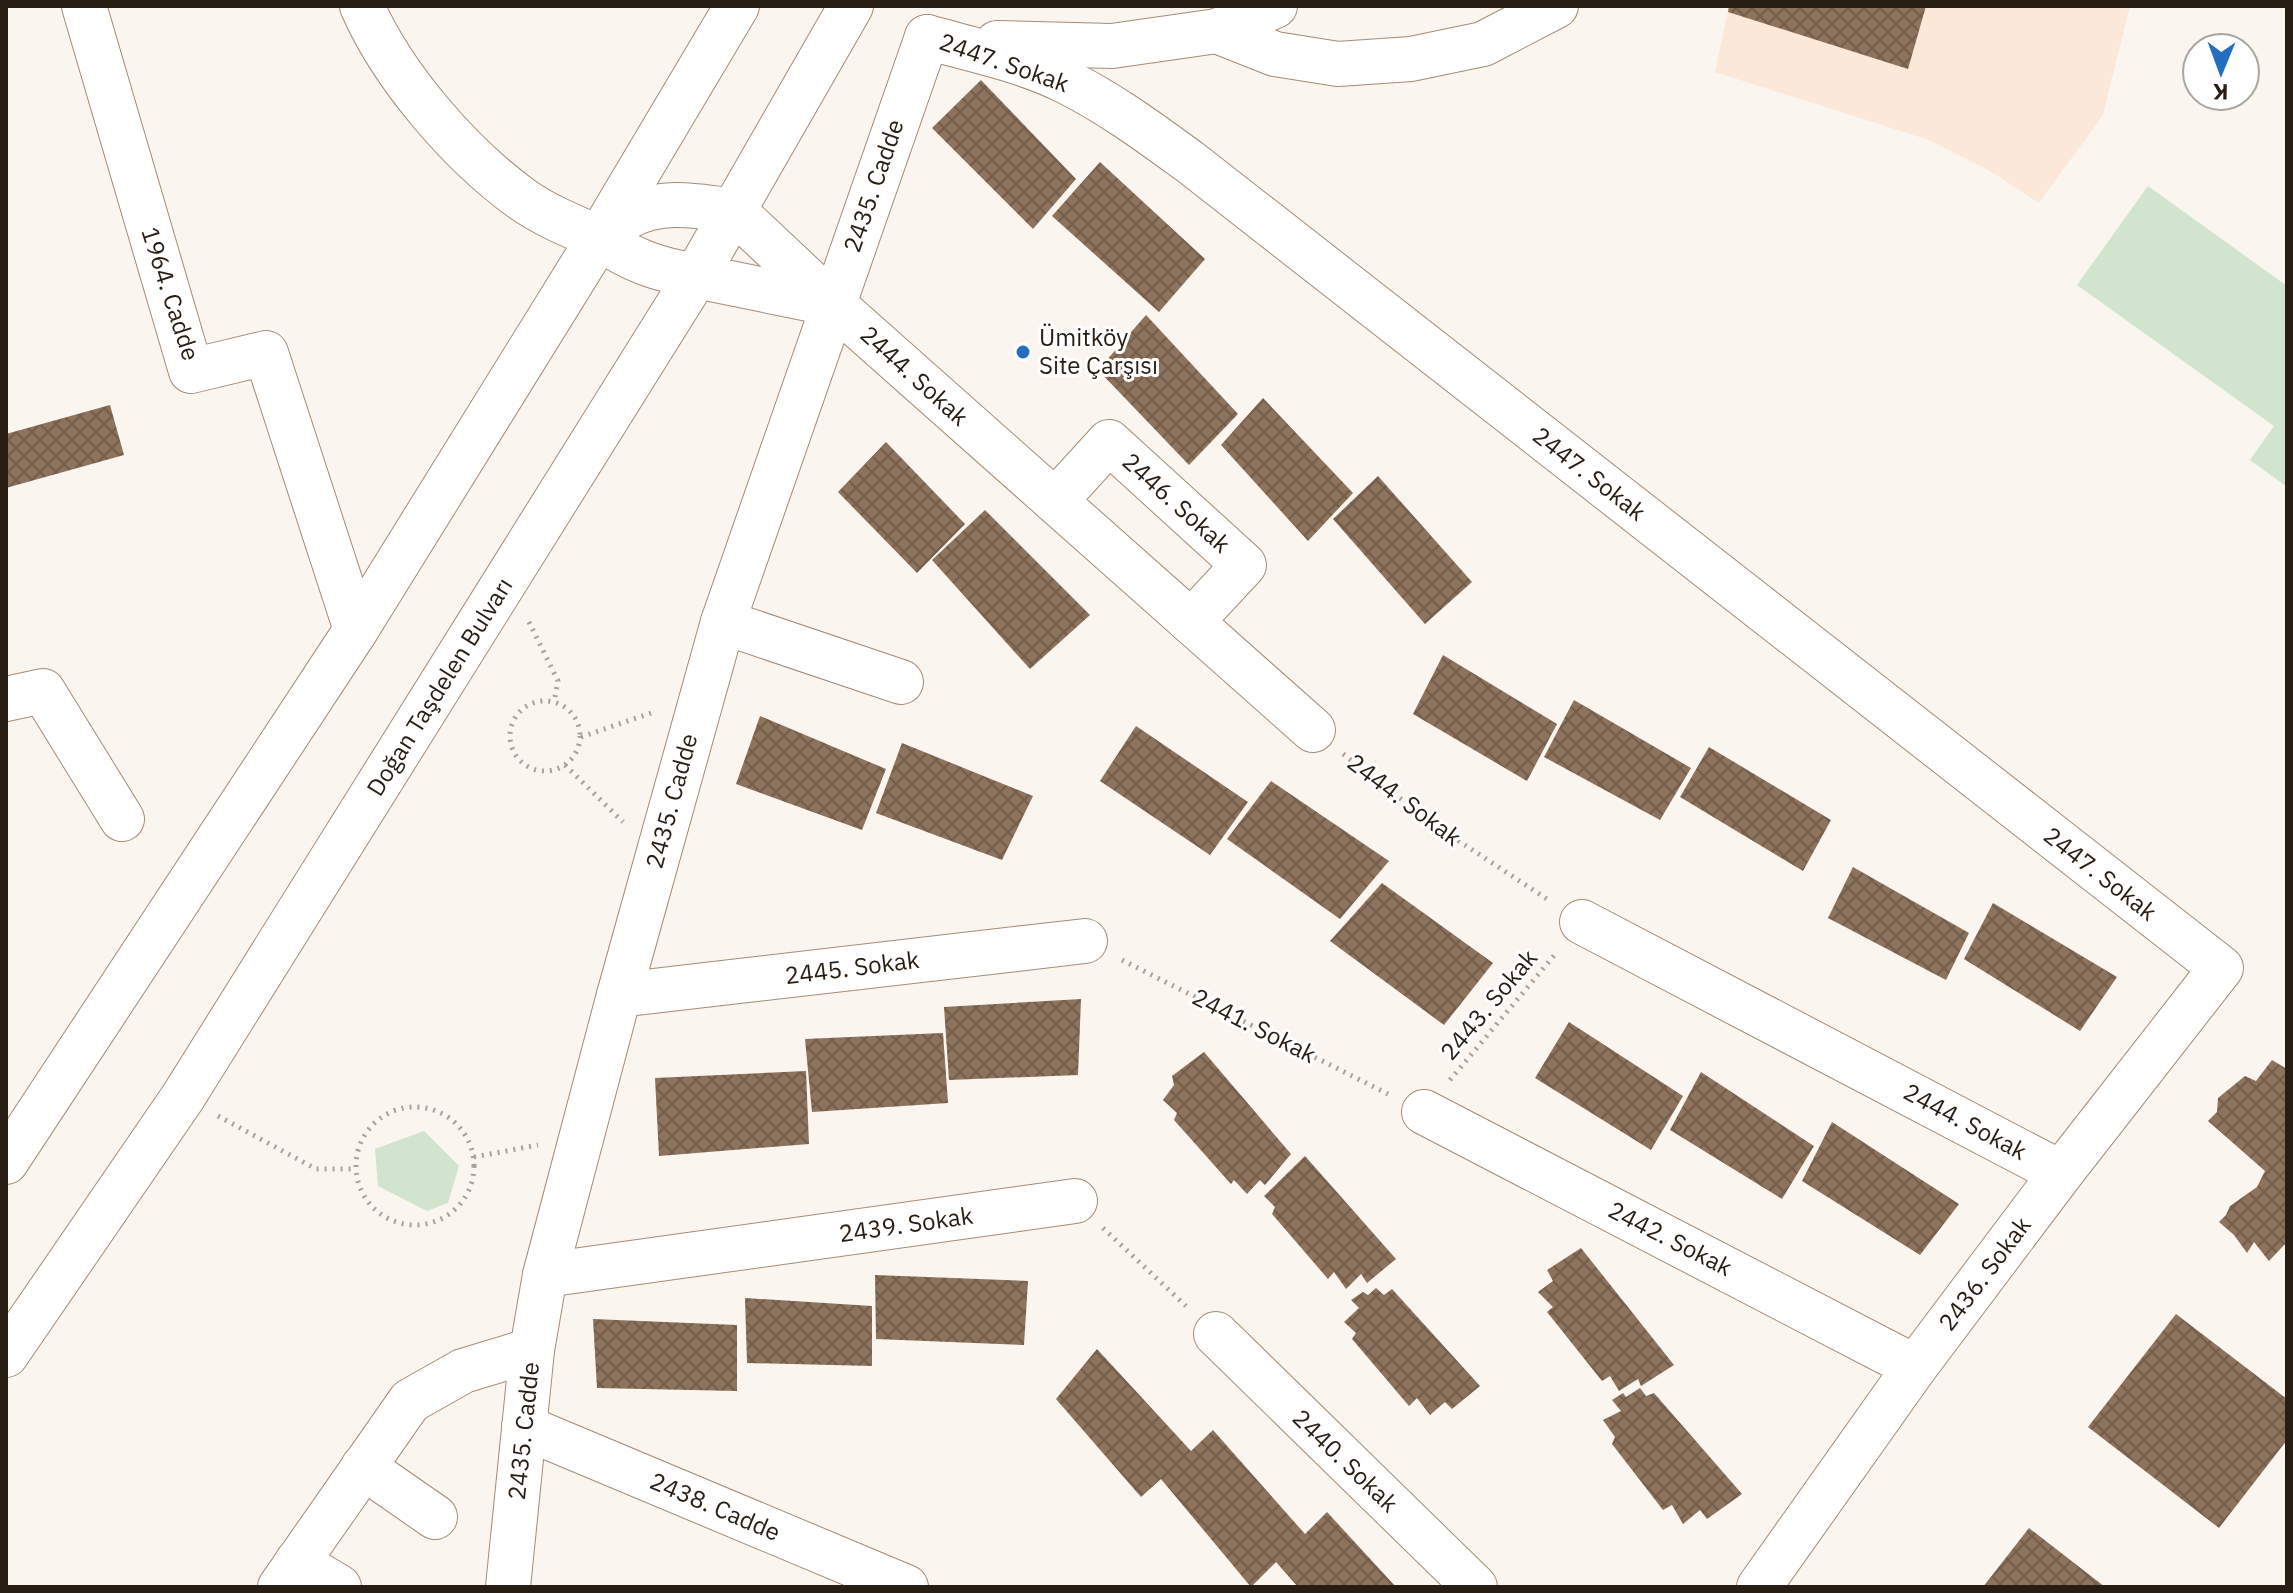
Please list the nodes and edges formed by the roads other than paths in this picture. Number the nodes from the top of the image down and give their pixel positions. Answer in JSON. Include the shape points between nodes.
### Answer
{"nodes":[{"id":1,"x":84,"y":6,"type":"edge"},
{"id":2,"x":362,"y":6,"type":"edge"},
{"id":3,"x":737,"y":6,"type":"edge"},
{"id":4,"x":851,"y":6,"type":"edge"},
{"id":5,"x":1275,"y":6,"type":"edge"},
{"id":6,"x":1556,"y":6,"type":"edge"},
{"id":7,"x":1217,"y":31,"type":"junction"},
{"id":8,"x":927,"y":37,"type":"junction"},
{"id":9,"x":734,"y":211,"type":"junction"},
{"id":10,"x":599,"y":238,"type":"junction"},
{"id":11,"x":696,"y":276,"type":"junction"},
{"id":12,"x":833,"y":304,"type":"junction"},
{"id":13,"x":1055,"y":501,"type":"junction"},
{"id":14,"x":723,"y":622,"type":"junction"},
{"id":15,"x":1191,"y":622,"type":"junction"},
{"id":16,"x":356,"y":630,"type":"junction"},
{"id":17,"x":901,"y":682,"type":"dead end"},
{"id":18,"x":9,"y":689,"type":"edge"},
{"id":19,"x":1313,"y":730,"type":"road end"},
{"id":20,"x":122,"y":819,"type":"dead end"},
{"id":21,"x":1582,"y":922,"type":"road end"},
{"id":22,"x":1085,"y":941,"type":"road end"},
{"id":23,"x":2221,"y":968,"type":"joint"},
{"id":24,"x":619,"y":995,"type":"junction"},
{"id":25,"x":1424,"y":1112,"type":"road end"},
{"id":26,"x":11,"y":1142,"type":"edge"},
{"id":27,"x":2061,"y":1173,"type":"junction"},
{"id":28,"x":1075,"y":1201,"type":"road end"},
{"id":29,"x":545,"y":1275,"type":"junction"},
{"id":30,"x":1216,"y":1334,"type":"road end"},
{"id":31,"x":532,"y":1350,"type":"junction"},
{"id":32,"x":6,"y":1355,"type":"edge"},
{"id":33,"x":1915,"y":1367,"type":"junction"},
{"id":34,"x":524,"y":1427,"type":"junction"},
{"id":35,"x":363,"y":1467,"type":"junction"},
{"id":36,"x":435,"y":1517,"type":"dead end"},
{"id":37,"x":288,"y":1574,"type":"edge"},
{"id":38,"x":339,"y":1587,"type":"edge"},
{"id":39,"x":508,"y":1587,"type":"edge"},
{"id":40,"x":906,"y":1587,"type":"edge"},
{"id":41,"x":1475,"y":1587,"type":"edge"},
{"id":42,"x":1759,"y":1587,"type":"edge"}],
"edges":[{"from":1,"to":16,"type":"street","name":"1964. Cadde","via":[[191,371],[266,353]]},
{"from":2,"to":10,"type":"street","via":[[399,70],[461,146],[525,201]]},
{"from":3,"to":10,"type":"street"},
{"from":4,"to":9,"type":"street","name":"Doğan Taşdelen Bulvarı"},
{"from":5,"to":7,"type":"street"},
{"from":6,"to":7,"type":"street","via":[[1483,44],[1411,59],[1338,64],[1275,54]]},
{"from":7,"to":8,"type":"street","via":[[1112,46]]},
{"from":8,"to":12,"type":"street","name":"2435. Cadde"},
{"from":8,"to":23,"type":"street","name":"2447. Sokak","via":[[1065,81],[1130,117]]},
{"from":9,"to":10,"type":"street","via":[[681,204],[654,207]]},
{"from":9,"to":11,"type":"street","name":"Doğan Taşdelen Bulvarı"},
{"from":9,"to":12,"type":"street","name":"2444. Sokak"},
{"from":10,"to":11,"type":"street","via":[[640,263]]},
{"from":10,"to":16,"type":"street"},
{"from":11,"to":12,"type":"street"},
{"from":11,"to":32,"type":"street","name":"Doğan Taşdelen Bulvarı","via":[[183,1097]]},
{"from":12,"to":13,"type":"street","name":"2444. Sokak"},
{"from":12,"to":14,"type":"street","name":"2435. Cadde"},
{"from":13,"to":15,"type":"street","name":"2444. Sokak"},
{"from":13,"to":15,"type":"street","name":"2446. Sokak","via":[[1109,442],[1244,565]]},
{"from":14,"to":17,"type":"street"},
{"from":14,"to":24,"type":"street","name":"2435. Cadde"},
{"from":15,"to":19,"type":"street","name":"2444. Sokak"},
{"from":16,"to":26,"type":"street"},
{"from":18,"to":20,"type":"street","via":[[43,691]]},
{"from":21,"to":27,"type":"street","name":"2444. Sokak"},
{"from":22,"to":24,"type":"street","name":"2445. Sokak"},
{"from":23,"to":27,"type":"street","name":"2436. Sokak"},
{"from":24,"to":29,"type":"street","name":"2435. Cadde"},
{"from":25,"to":33,"type":"street","name":"2442. Sokak"},
{"from":27,"to":33,"type":"street","name":"2436. Sokak"},
{"from":28,"to":29,"type":"street","name":"2439. Sokak"},
{"from":29,"to":31,"type":"street","name":"2435. Cadde"},
{"from":30,"to":41,"type":"street","name":"2440. Sokak"},
{"from":31,"to":34,"type":"street","name":"2435. Cadde"},
{"from":31,"to":35,"type":"street","via":[[463,1371],[410,1401]]},
{"from":33,"to":42,"type":"street","name":"2436. Sokak"},
{"from":34,"to":39,"type":"street","name":"2435. Cadde"},
{"from":34,"to":40,"type":"street","name":"2438. Cadde"},
{"from":35,"to":36,"type":"street"},
{"from":35,"to":37,"type":"street"},
{"from":37,"to":38,"type":"street"}]}
